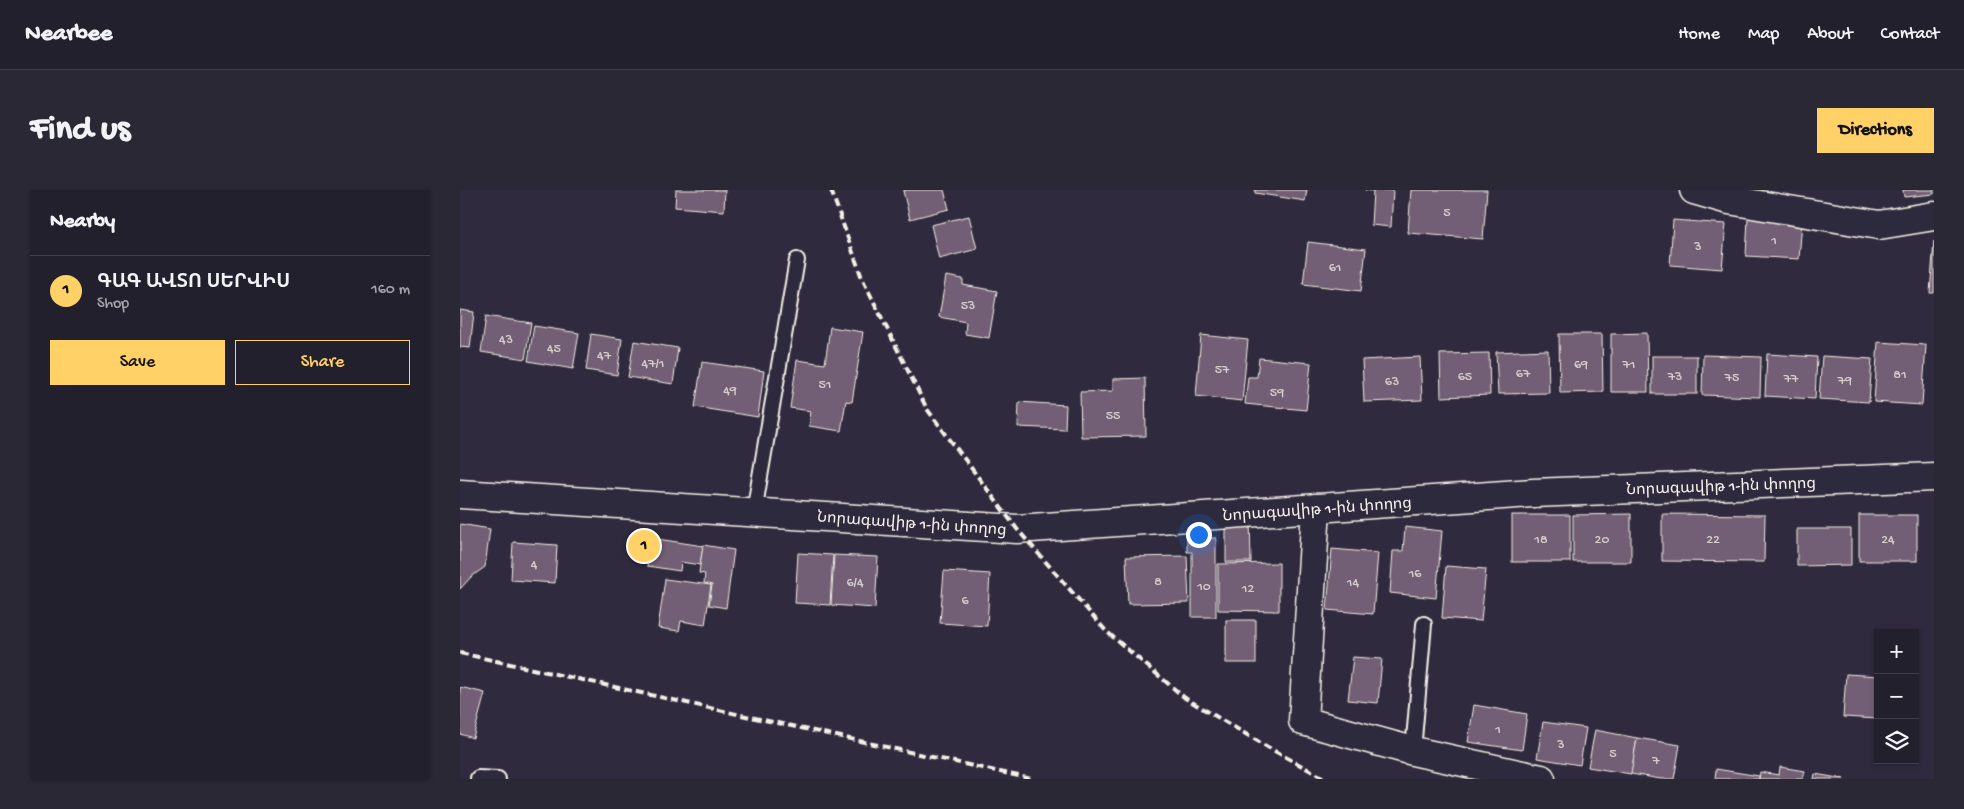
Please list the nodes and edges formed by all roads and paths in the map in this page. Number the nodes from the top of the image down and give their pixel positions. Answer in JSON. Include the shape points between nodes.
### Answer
{"nodes":[{"id":1,"x":1694,"y":190,"type":"edge"},
{"id":2,"x":1728,"y":195,"type":"edge"},
{"id":3,"x":1934,"y":216,"type":"edge"},
{"id":4,"x":797,"y":260,"type":"dead end"},
{"id":5,"x":1934,"y":477,"type":"edge"},
{"id":6,"x":460,"y":494,"type":"edge"},
{"id":7,"x":1316,"y":508,"type":"junction"},
{"id":8,"x":754,"y":512,"type":"junction"},
{"id":9,"x":1424,"y":624,"type":"dead end"},
{"id":10,"x":1413,"y":751,"type":"junction"},
{"id":11,"x":478,"y":779,"type":"edge"},
{"id":12,"x":498,"y":779,"type":"edge"},
{"id":13,"x":1541,"y":779,"type":"edge"}],
"edges":[{"from":1,"to":2,"type":"main road"},
{"from":2,"to":3,"type":"main road","via":[[1879,225]]},
{"from":4,"to":8,"type":"lane"},
{"from":5,"to":7,"type":"main road","name":"Նորագավիթ 1-ին փողոց","via":[[1533,493]]},
{"from":6,"to":8,"type":"main road","name":"Նորագավիթ 1-ին փողոց"},
{"from":7,"to":8,"type":"main road","name":"Նորագավիթ 1-ին փողոց","via":[[1017,529]]},
{"from":7,"to":10,"type":"main road","via":[[1303,721]]},
{"from":9,"to":10,"type":"lane"},
{"from":10,"to":13,"type":"main road"},
{"from":11,"to":12,"type":"lane"}]}
